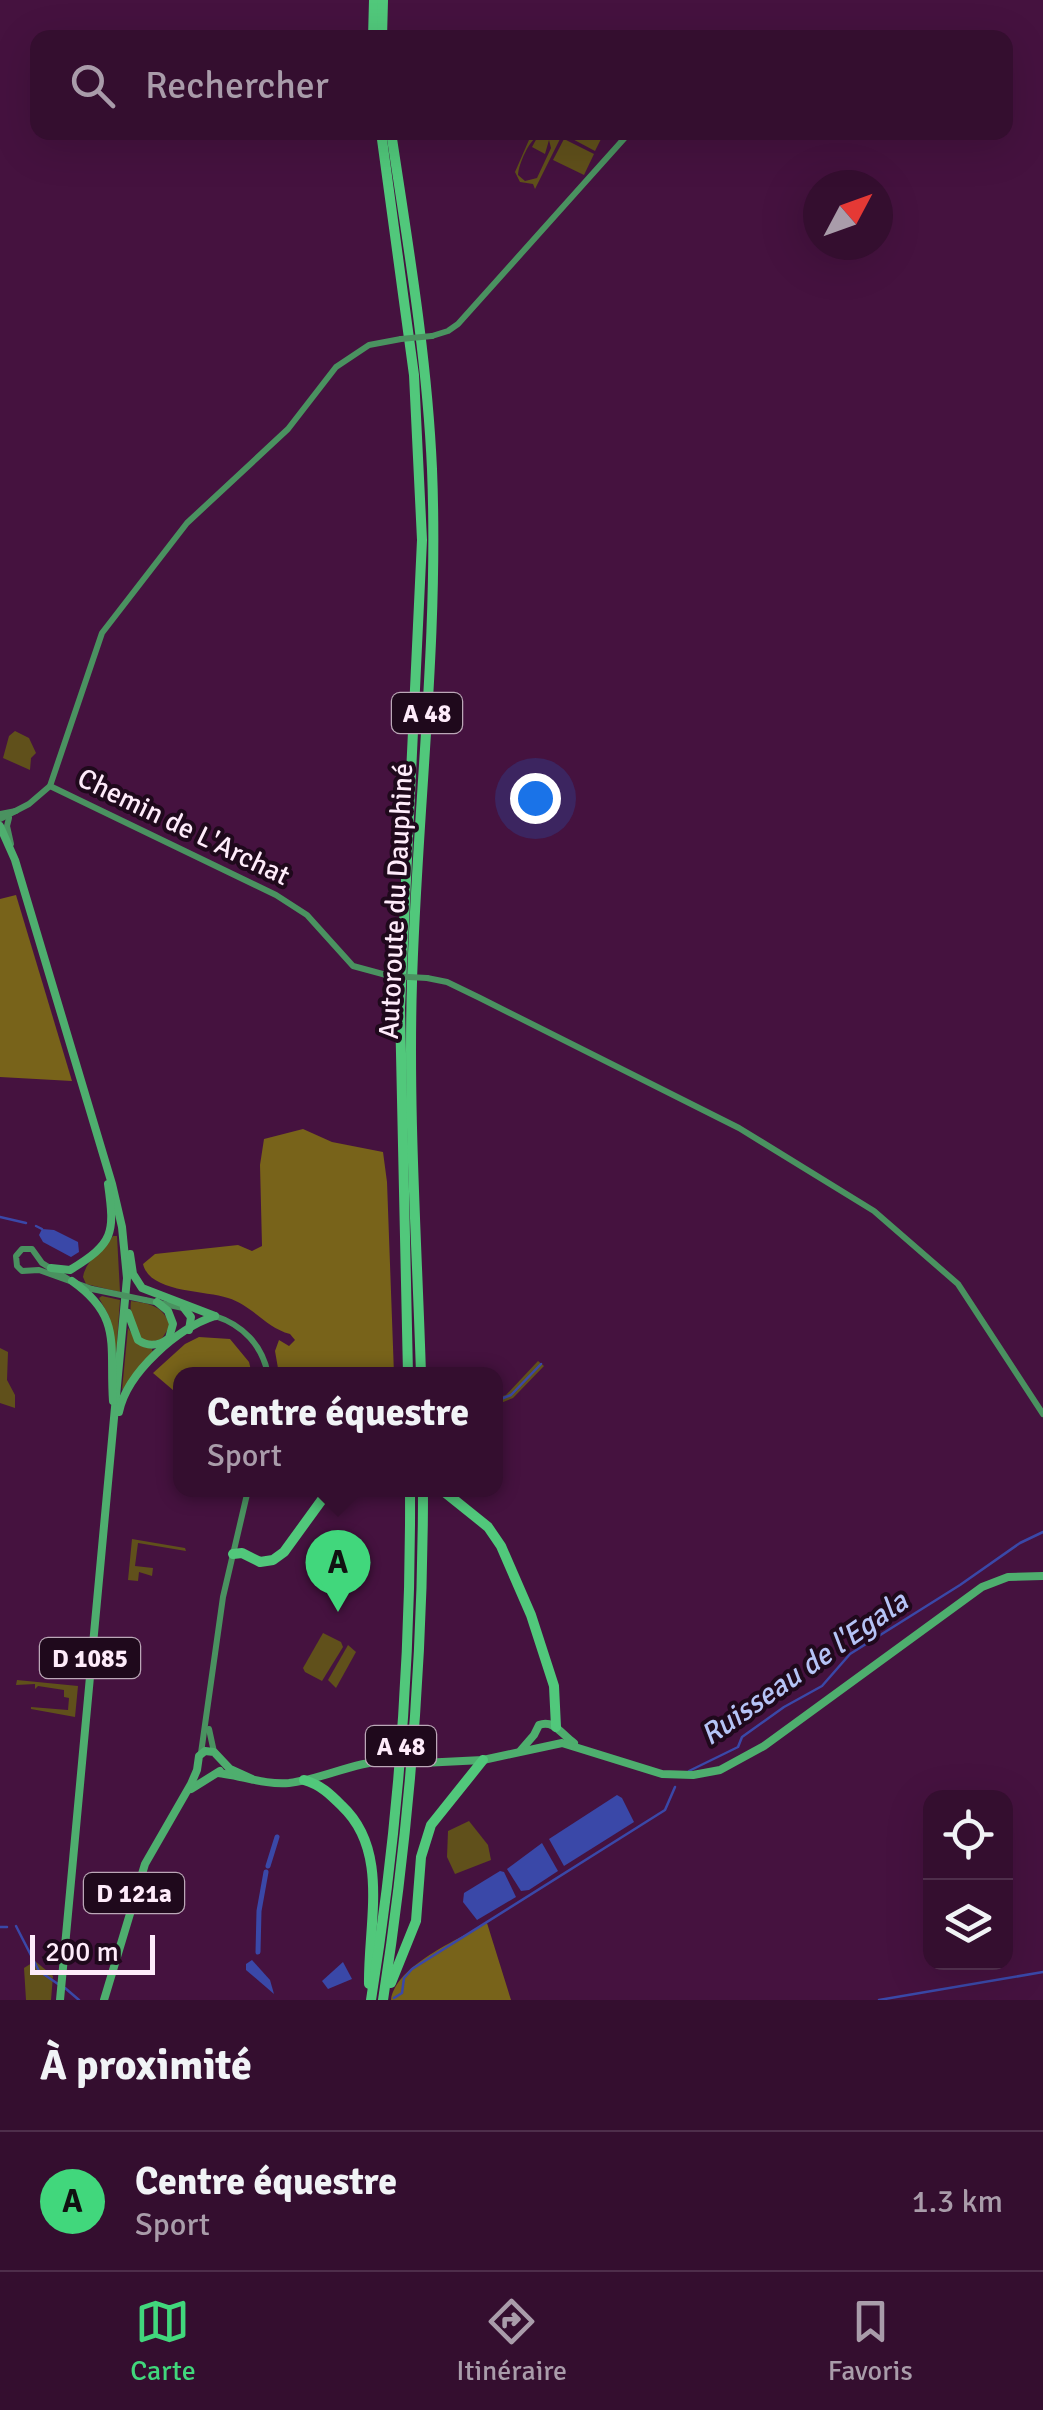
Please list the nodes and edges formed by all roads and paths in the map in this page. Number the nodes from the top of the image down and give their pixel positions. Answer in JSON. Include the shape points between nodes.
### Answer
{"nodes":[{"id":1,"x":374,"y":0,"type":"edge"},
{"id":2,"x":383,"y":0,"type":"edge"},
{"id":3,"x":373,"y":30,"type":"edge"},
{"id":4,"x":382,"y":30,"type":"edge"},
{"id":5,"x":382,"y":140,"type":"edge"},
{"id":6,"x":393,"y":140,"type":"edge"},
{"id":7,"x":623,"y":140,"type":"edge"},
{"id":8,"x":50,"y":786,"type":"junction"},
{"id":9,"x":3,"y":816,"type":"edge"},
{"id":10,"x":0,"y":836,"type":"edge"},
{"id":11,"x":110,"y":1185,"type":"junction"},
{"id":12,"x":122,"y":1227,"type":"junction"},
{"id":13,"x":40,"y":1260,"type":"junction"},
{"id":14,"x":51,"y":1268,"type":"junction"},
{"id":15,"x":34,"y":1270,"type":"junction"},
{"id":16,"x":127,"y":1278,"type":"junction"},
{"id":17,"x":70,"y":1280,"type":"junction"},
{"id":18,"x":157,"y":1302,"type":"junction"},
{"id":19,"x":184,"y":1308,"type":"junction"},
{"id":20,"x":215,"y":1316,"type":"junction"},
{"id":21,"x":190,"y":1330,"type":"junction"},
{"id":22,"x":266,"y":1367,"type":"edge"},
{"id":23,"x":406,"y":1367,"type":"edge"},
{"id":24,"x":421,"y":1367,"type":"edge"},
{"id":25,"x":1043,"y":1414,"type":"edge"},
{"id":26,"x":114,"y":1416,"type":"junction"},
{"id":27,"x":107,"y":1475,"type":"junction"},
{"id":28,"x":246,"y":1497,"type":"edge"},
{"id":29,"x":324,"y":1497,"type":"edge"},
{"id":30,"x":410,"y":1497,"type":"edge"},
{"id":31,"x":422,"y":1497,"type":"edge"},
{"id":32,"x":451,"y":1497,"type":"edge"},
{"id":33,"x":234,"y":1554,"type":"junction"},
{"id":34,"x":1043,"y":1576,"type":"edge"},
{"id":35,"x":208,"y":1714,"type":"junction"},
{"id":36,"x":557,"y":1729,"type":"junction"},
{"id":37,"x":534,"y":1735,"type":"junction"},
{"id":38,"x":553,"y":1744,"type":"junction"},
{"id":39,"x":541,"y":1745,"type":"junction"},
{"id":40,"x":578,"y":1746,"type":"junction"},
{"id":41,"x":520,"y":1750,"type":"junction"},
{"id":42,"x":214,"y":1752,"type":"junction"},
{"id":43,"x":201,"y":1754,"type":"junction"},
{"id":44,"x":484,"y":1760,"type":"junction"},
{"id":45,"x":223,"y":1762,"type":"junction"},
{"id":46,"x":197,"y":1770,"type":"junction"},
{"id":47,"x":218,"y":1773,"type":"junction"},
{"id":48,"x":323,"y":1774,"type":"junction"},
{"id":49,"x":206,"y":1777,"type":"junction"},
{"id":50,"x":252,"y":1780,"type":"junction"},
{"id":51,"x":304,"y":1780,"type":"junction"},
{"id":52,"x":323,"y":1788,"type":"junction"},
{"id":53,"x":185,"y":1794,"type":"junction"},
{"id":54,"x":58,"y":2000,"type":"edge"},
{"id":55,"x":104,"y":2000,"type":"edge"},
{"id":56,"x":370,"y":2000,"type":"edge"},
{"id":57,"x":384,"y":2000,"type":"edge"}],
"edges":[{"from":1,"to":3,"type":"highway"},
{"from":2,"to":4,"type":"highway"},
{"from":5,"to":23,"type":"highway","name":"Autoroute du Dauphiné","number":"A 48","via":[[413,367],[421,523],[400,993]]},
{"from":6,"to":24,"type":"highway","name":"Autoroute du Dauphiné","number":"A 48","via":[[422,343],[432,476],[432,628],[412,1017]]},
{"from":7,"to":8,"type":"street","bridge":true,"via":[[462,320],[448,332],[369,345],[336,367],[288,429],[187,524],[102,633]]},
{"from":8,"to":9,"type":"street"},
{"from":8,"to":25,"type":"street","name":"Chemin de L'Archat","bridge":true,"via":[[276,894],[307,915],[353,966],[447,982],[817,1174],[886,1220],[958,1284]]},
{"from":9,"to":11,"type":"main road","number":"D 1085"},
{"from":10,"to":11,"type":"main road","number":"D 1085"},
{"from":11,"to":12,"type":"main road","number":"D 1085"},
{"from":11,"to":14,"type":"main road","via":[[113,1227],[106,1243],[70,1270]]},
{"from":11,"to":26,"type":"main road","number":"D 1085","via":[[122,1278]]},
{"from":12,"to":16,"type":"main road","number":"D 1085"},
{"from":12,"to":20,"type":"main road","via":[[138,1285]]},
{"from":13,"to":14,"type":"street"},
{"from":13,"to":15,"type":"street"},
{"from":13,"to":15,"type":"street","via":[[28,1248],[16,1256],[19,1269]]},
{"from":14,"to":17,"type":"street"},
{"from":15,"to":17,"type":"street"},
{"from":16,"to":18,"type":"main road","via":[[131,1327],[149,1345],[165,1341],[172,1328]]},
{"from":16,"to":26,"type":"main road","number":"D 1085"},
{"from":17,"to":18,"type":"street","bridge":true},
{"from":17,"to":26,"type":"main road","via":[[93,1296],[107,1318]]},
{"from":18,"to":19,"type":"street"},
{"from":19,"to":20,"type":"street"},
{"from":19,"to":21,"type":"main road"},
{"from":20,"to":21,"type":"main road"},
{"from":20,"to":22,"type":"street","via":[[252,1339]]},
{"from":21,"to":27,"type":"main road","via":[[127,1386]]},
{"from":26,"to":27,"type":"main road","number":"D 1085"},
{"from":27,"to":54,"type":"main road","number":"D 1085"},
{"from":28,"to":33,"type":"street"},
{"from":29,"to":33,"type":"highway","via":[[280,1556],[260,1562]]},
{"from":30,"to":56,"type":"highway","number":"A 48","via":[[401,1754]]},
{"from":31,"to":57,"type":"highway","number":"A 48","via":[[413,1752]]},
{"from":32,"to":36,"type":"highway","via":[[502,1546],[554,1686]]},
{"from":33,"to":35,"type":"street"},
{"from":34,"to":40,"type":"main road","via":[[982,1587],[764,1746],[720,1770],[662,1774]]},
{"from":35,"to":42,"type":"street"},
{"from":35,"to":43,"type":"street"},
{"from":36,"to":37,"type":"main road","via":[[542,1723]]},
{"from":36,"to":38,"type":"main road"},
{"from":36,"to":40,"type":"main road"},
{"from":37,"to":39,"type":"main road"},
{"from":37,"to":41,"type":"main road"},
{"from":38,"to":39,"type":"main road"},
{"from":38,"to":40,"type":"main road"},
{"from":39,"to":41,"type":"main road"},
{"from":41,"to":44,"type":"main road"},
{"from":42,"to":43,"type":"main road"},
{"from":42,"to":45,"type":"main road"},
{"from":43,"to":46,"type":"main road"},
{"from":44,"to":48,"type":"main road","bridge":true,"via":[[390,1761]]},
{"from":44,"to":57,"type":"highway","via":[[440,1809],[425,1839],[416,1921]]},
{"from":45,"to":47,"type":"main road"},
{"from":45,"to":50,"type":"main road"},
{"from":46,"to":49,"type":"main road"},
{"from":46,"to":53,"type":"main road","number":"D 121a"},
{"from":47,"to":49,"type":"main road"},
{"from":47,"to":50,"type":"main road"},
{"from":48,"to":51,"type":"main road"},
{"from":48,"to":52,"type":"highway"},
{"from":49,"to":53,"type":"main road","number":"D 121a"},
{"from":50,"to":51,"type":"main road"},
{"from":51,"to":52,"type":"highway"},
{"from":52,"to":56,"type":"highway","via":[[362,1829],[372,1862]]},
{"from":53,"to":55,"type":"main road","number":"D 121a","via":[[145,1864]]}]}
